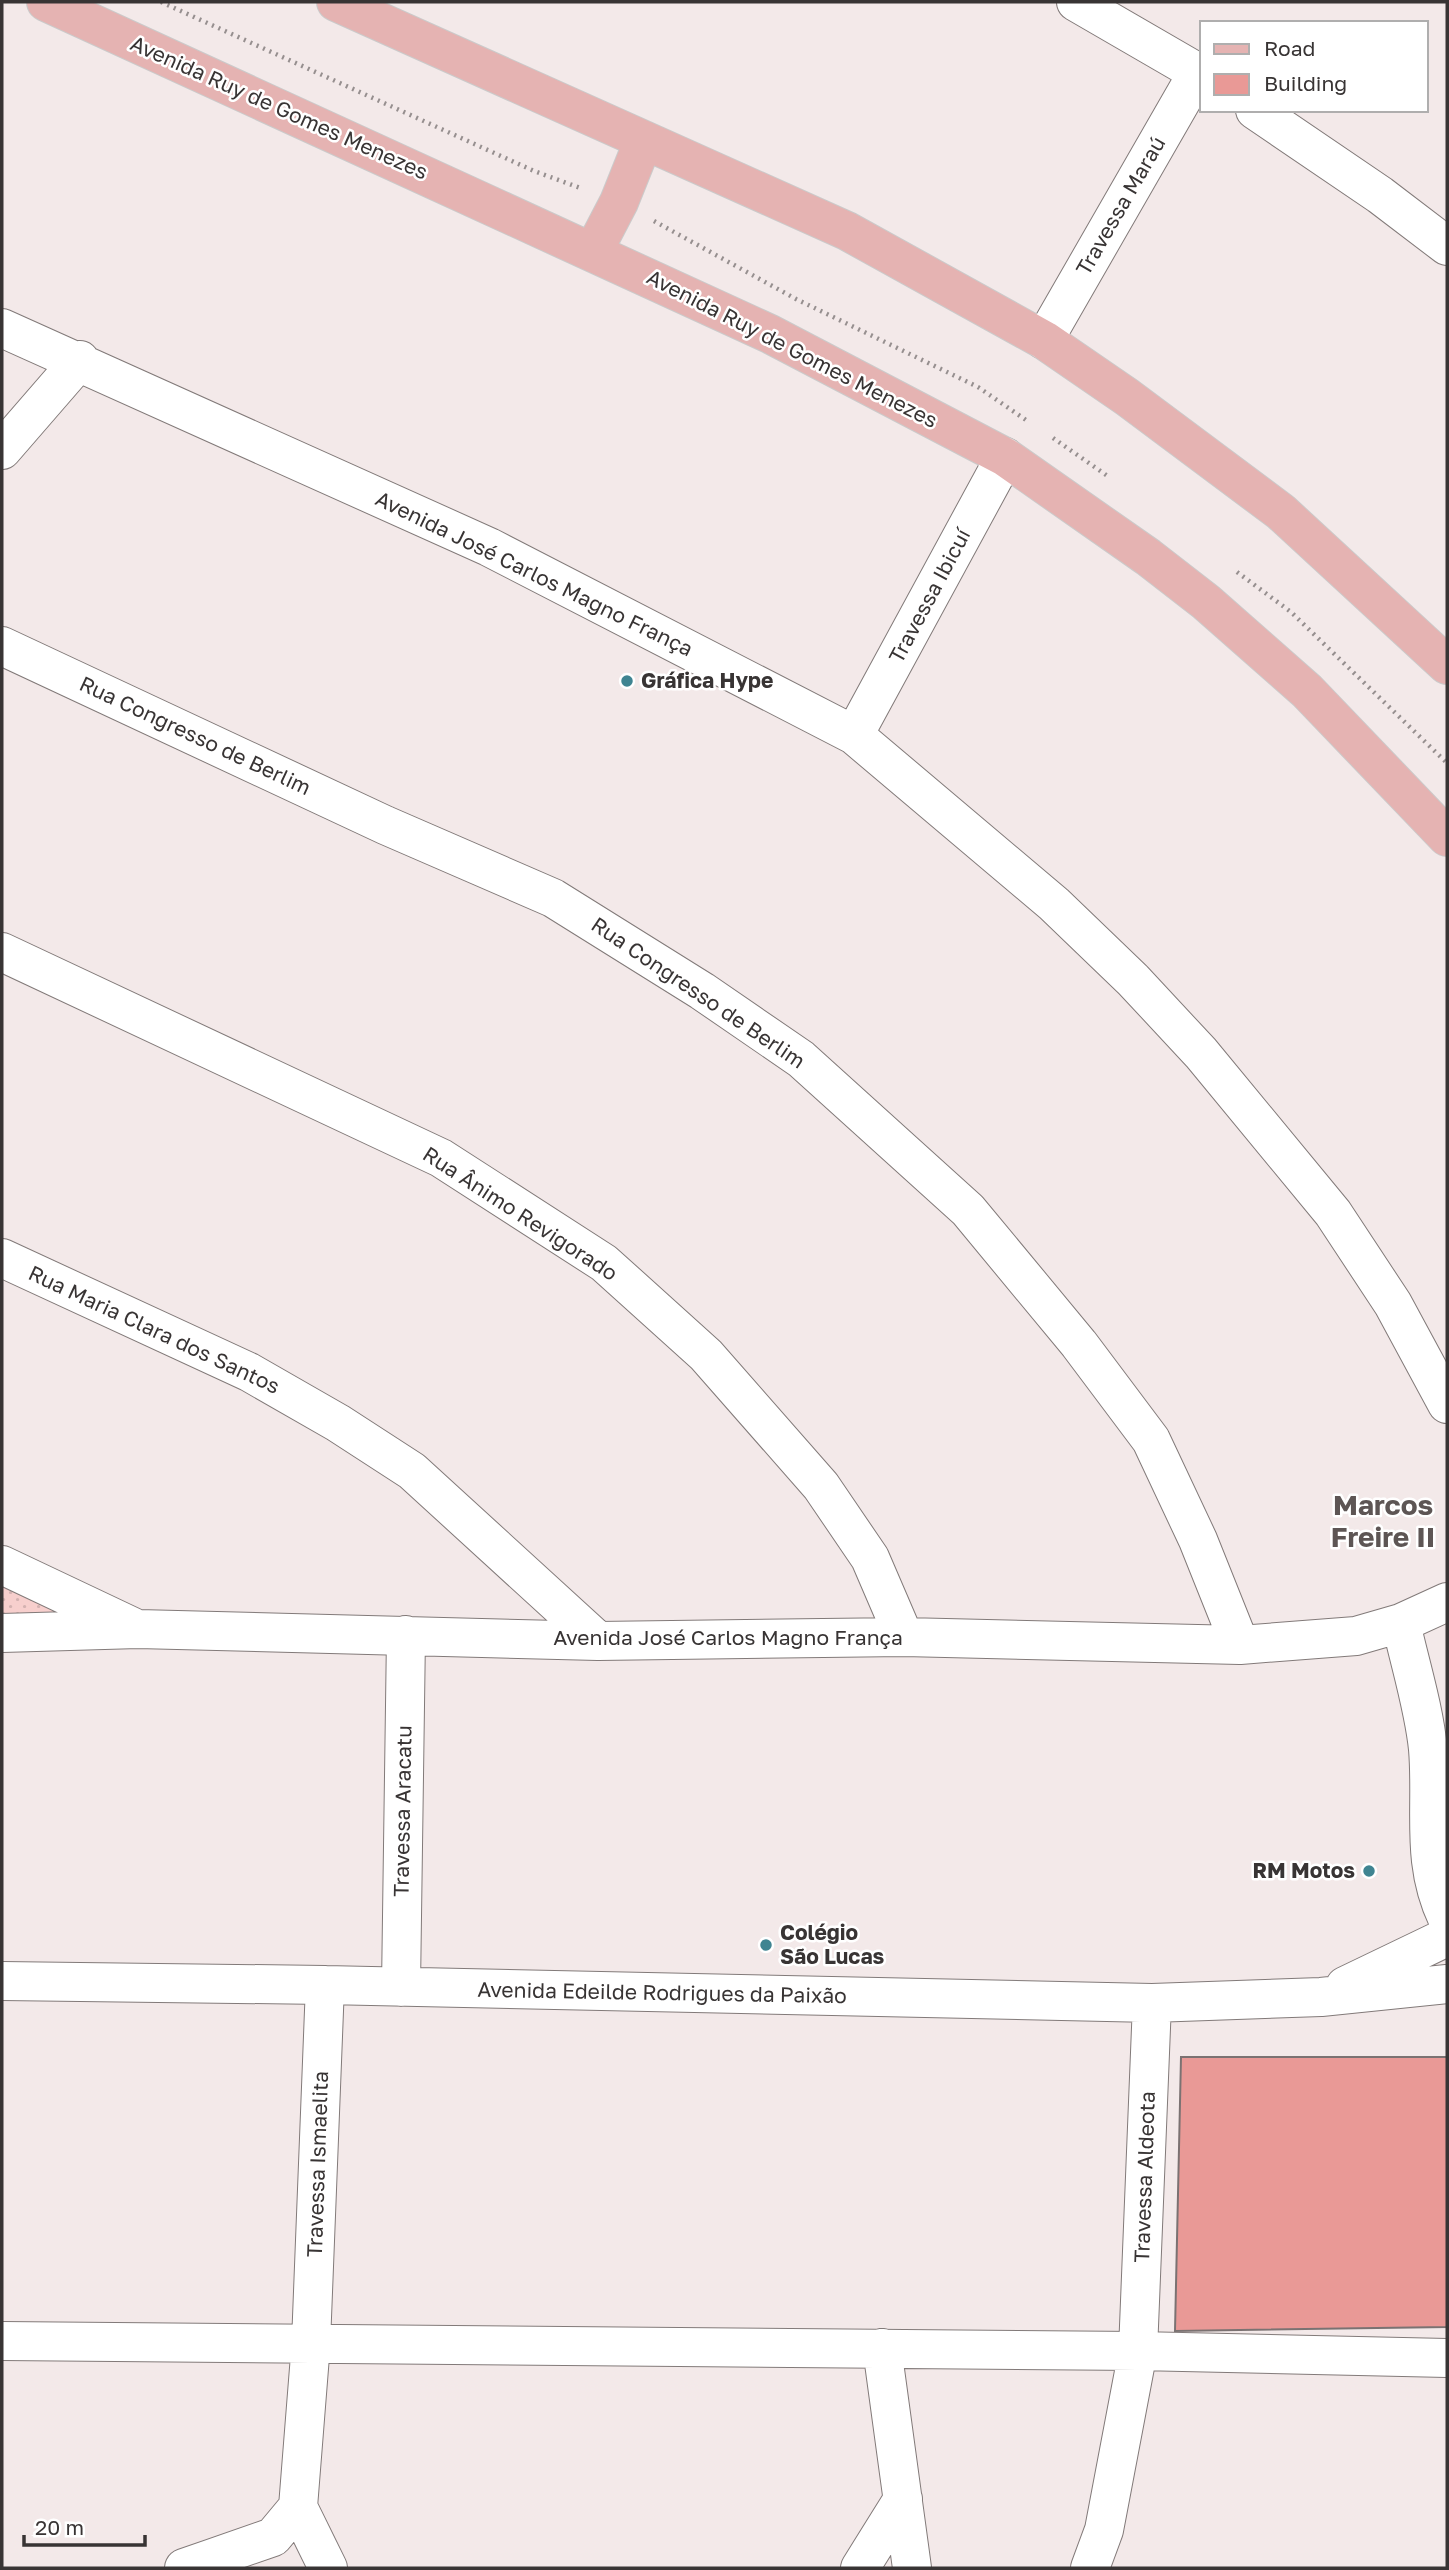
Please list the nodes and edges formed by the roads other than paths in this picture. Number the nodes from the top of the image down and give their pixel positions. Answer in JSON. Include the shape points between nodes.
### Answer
{"nodes":[{"id":1,"x":46,"y":2,"type":"edge"},
{"id":2,"x":336,"y":2,"type":"edge"},
{"id":3,"x":1076,"y":2,"type":"edge"},
{"id":4,"x":1200,"y":73,"type":"edge"},
{"id":5,"x":1258,"y":112,"type":"edge"},
{"id":6,"x":643,"y":142,"type":"junction"},
{"id":7,"x":1447,"y":246,"type":"edge"},
{"id":8,"x":594,"y":250,"type":"junction"},
{"id":9,"x":2,"y":328,"type":"edge"},
{"id":10,"x":1044,"y":340,"type":"junction"},
{"id":11,"x":80,"y":360,"type":"junction"},
{"id":12,"x":2,"y":450,"type":"edge"},
{"id":13,"x":1005,"y":457,"type":"junction"},
{"id":14,"x":2,"y":646,"type":"edge"},
{"id":15,"x":1447,"y":665,"type":"edge"},
{"id":16,"x":854,"y":735,"type":"junction"},
{"id":17,"x":1447,"y":837,"type":"edge"},
{"id":18,"x":2,"y":952,"type":"edge"},
{"id":19,"x":2,"y":1258,"type":"edge"},
{"id":20,"x":1447,"y":1404,"type":"edge"},
{"id":21,"x":2,"y":1565,"type":"edge"},
{"id":22,"x":1447,"y":1602,"type":"edge"},
{"id":23,"x":1401,"y":1623,"type":"junction"},
{"id":24,"x":138,"y":1629,"type":"junction"},
{"id":25,"x":2,"y":1633,"type":"edge"},
{"id":26,"x":406,"y":1635,"type":"junction"},
{"id":27,"x":904,"y":1637,"type":"junction"},
{"id":28,"x":598,"y":1641,"type":"junction"},
{"id":29,"x":1240,"y":1645,"type":"junction"},
{"id":30,"x":1447,"y":1918,"type":"edge"},
{"id":31,"x":1447,"y":1937,"type":"edge"},
{"id":32,"x":2,"y":1981,"type":"edge"},
{"id":33,"x":1447,"y":1984,"type":"edge"},
{"id":34,"x":325,"y":1985,"type":"junction"},
{"id":35,"x":401,"y":1987,"type":"junction"},
{"id":36,"x":1321,"y":1997,"type":"junction"},
{"id":37,"x":1152,"y":2003,"type":"junction"},
{"id":38,"x":2,"y":2341,"type":"edge"},
{"id":39,"x":311,"y":2343,"type":"junction"},
{"id":40,"x":882,"y":2348,"type":"junction"},
{"id":41,"x":1138,"y":2351,"type":"junction"},
{"id":42,"x":1447,"y":2358,"type":"edge"},
{"id":43,"x":903,"y":2499,"type":"junction"},
{"id":44,"x":298,"y":2507,"type":"junction"},
{"id":45,"x":184,"y":2568,"type":"edge"},
{"id":46,"x":328,"y":2568,"type":"edge"},
{"id":47,"x":860,"y":2568,"type":"edge"},
{"id":48,"x":912,"y":2568,"type":"edge"},
{"id":49,"x":1090,"y":2568,"type":"edge"}],
"edges":[{"from":1,"to":8,"type":"main road","name":"Avenida Ruy de Gomes Menezes"},
{"from":2,"to":6,"type":"main road"},
{"from":3,"to":4,"type":"street"},
{"from":4,"to":10,"type":"street","name":"Travessa Maraú"},
{"from":5,"to":7,"type":"street"},
{"from":6,"to":8,"type":"main road"},
{"from":6,"to":10,"type":"main road","via":[[846,231]]},
{"from":8,"to":13,"type":"main road","name":"Avenida Ruy de Gomes Menezes","via":[[770,334]]},
{"from":9,"to":11,"type":"street","name":"Avenida José Carlos Magno França"},
{"from":10,"to":15,"type":"main road","via":[[1281,512]]},
{"from":11,"to":12,"type":"street"},
{"from":11,"to":16,"type":"street","name":"Avenida José Carlos Magno França","via":[[489,547]]},
{"from":13,"to":16,"type":"street","name":"Travessa Ibicuí"},
{"from":13,"to":17,"type":"main road","name":"Avenida Ruy de Gomes Menezes","via":[[1206,602],[1307,691]]},
{"from":14,"to":29,"type":"street","name":"Rua Congresso de Berlim","via":[[554,898],[801,1059],[968,1210],[1151,1440]]},
{"from":16,"to":20,"type":"street","name":"Avenida José Carlos Magno França","via":[[1054,904],[1200,1053],[1333,1213],[1393,1304]]},
{"from":18,"to":27,"type":"street","name":"Rua Ânimo Revigorado","via":[[441,1158],[604,1263],[706,1355],[821,1486],[870,1558]]},
{"from":19,"to":28,"type":"street","name":"Rua Maria Clara dos Santos","via":[[249,1372],[338,1423],[412,1471]]},
{"from":21,"to":24,"type":"street"},
{"from":22,"to":23,"type":"street","name":"Avenida José Carlos Magno França"},
{"from":23,"to":29,"type":"street","name":"Avenida José Carlos Magno França","via":[[1356,1636]]},
{"from":23,"to":30,"type":"street","via":[[1427,1748],[1429,1857],[1435,1893]]},
{"from":24,"to":25,"type":"street","name":"Avenida José Carlos Magno França"},
{"from":24,"to":26,"type":"street","name":"Avenida José Carlos Magno França"},
{"from":26,"to":28,"type":"street","name":"Avenida José Carlos Magno França"},
{"from":26,"to":35,"type":"street","name":"Travessa Aracatu"},
{"from":27,"to":28,"type":"street","name":"Avenida José Carlos Magno França"},
{"from":27,"to":29,"type":"street","name":"Avenida José Carlos Magno França"},
{"from":31,"to":36,"type":"street","name":"Avenida Edeilde Rodrigues da Paixão"},
{"from":32,"to":34,"type":"street","name":"Avenida Edeilde Rodrigues da Paixão"},
{"from":33,"to":36,"type":"street","name":"Avenida Edeilde Rodrigues da Paixão"},
{"from":34,"to":35,"type":"street","name":"Avenida Edeilde Rodrigues da Paixão"},
{"from":34,"to":39,"type":"street","name":"Travessa Ismaelita"},
{"from":35,"to":37,"type":"street","name":"Avenida Edeilde Rodrigues da Paixão"},
{"from":36,"to":37,"type":"street","name":"Avenida Edeilde Rodrigues da Paixão"},
{"from":37,"to":41,"type":"street","name":"Travessa Aldeota"},
{"from":38,"to":39,"type":"street"},
{"from":39,"to":40,"type":"street"},
{"from":39,"to":44,"type":"street","name":"Travessa Ismaelita"},
{"from":40,"to":41,"type":"street"},
{"from":40,"to":43,"type":"street"},
{"from":41,"to":42,"type":"street"},
{"from":41,"to":49,"type":"street","name":"Travessa Aldeota","via":[[1104,2530]]},
{"from":43,"to":47,"type":"street"},
{"from":43,"to":48,"type":"street"},
{"from":44,"to":45,"type":"street","via":[[273,2537]]},
{"from":44,"to":46,"type":"street"}]}
